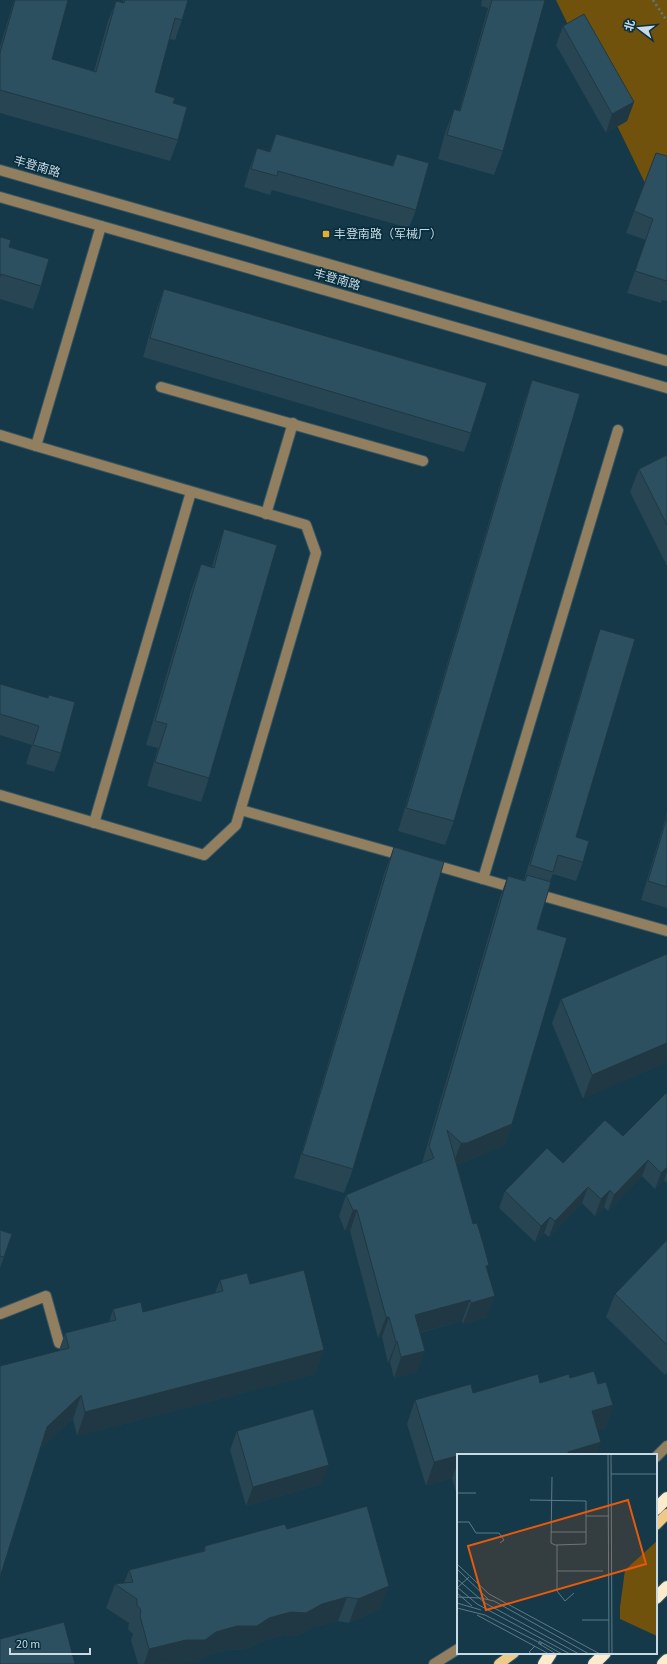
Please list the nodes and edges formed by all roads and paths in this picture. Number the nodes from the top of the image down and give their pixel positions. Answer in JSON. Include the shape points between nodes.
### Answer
{"nodes":[{"id":1,"x":653,"y":0,"type":"edge"},
{"id":2,"x":667,"y":21,"type":"edge"},
{"id":3,"x":0,"y":170,"type":"edge"},
{"id":4,"x":0,"y":196,"type":"edge"},
{"id":5,"x":101,"y":226,"type":"junction"},
{"id":6,"x":667,"y":361,"type":"edge"},
{"id":7,"x":160,"y":387,"type":"dead end"},
{"id":8,"x":667,"y":388,"type":"edge"},
{"id":9,"x":293,"y":423,"type":"junction"},
{"id":10,"x":618,"y":430,"type":"dead end"},
{"id":11,"x":0,"y":436,"type":"edge"},
{"id":12,"x":36,"y":446,"type":"junction"},
{"id":13,"x":423,"y":461,"type":"dead end"},
{"id":14,"x":191,"y":492,"type":"junction"},
{"id":15,"x":266,"y":514,"type":"junction"},
{"id":16,"x":0,"y":795,"type":"edge"},
{"id":17,"x":241,"y":810,"type":"junction"},
{"id":18,"x":94,"y":823,"type":"junction"},
{"id":19,"x":483,"y":879,"type":"junction"},
{"id":20,"x":667,"y":931,"type":"edge"},
{"id":21,"x":0,"y":1314,"type":"edge"},
{"id":22,"x":59,"y":1343,"type":"dead end"},
{"id":23,"x":667,"y":1446,"type":"edge"},
{"id":24,"x":657,"y":1456,"type":"edge"},
{"id":25,"x":667,"y":1498,"type":"edge"},
{"id":26,"x":657,"y":1508,"type":"edge"},
{"id":27,"x":667,"y":1514,"type":"edge"},
{"id":28,"x":657,"y":1524,"type":"edge"},
{"id":29,"x":667,"y":1587,"type":"edge"},
{"id":30,"x":657,"y":1597,"type":"edge"},
{"id":31,"x":457,"y":1650,"type":"edge"},
{"id":32,"x":513,"y":1654,"type":"edge"},
{"id":33,"x":550,"y":1654,"type":"edge"},
{"id":34,"x":604,"y":1654,"type":"edge"},
{"id":35,"x":667,"y":1660,"type":"edge"},
{"id":36,"x":434,"y":1664,"type":"edge"},
{"id":37,"x":499,"y":1664,"type":"edge"},
{"id":38,"x":544,"y":1664,"type":"edge"},
{"id":39,"x":594,"y":1664,"type":"edge"},
{"id":40,"x":662,"y":1664,"type":"edge"}],
"edges":[{"from":1,"to":2,"type":"path"},
{"from":3,"to":6,"type":"street","name":"丰登南路"},
{"from":4,"to":5,"type":"street","name":"丰登南路"},
{"from":5,"to":8,"type":"street","name":"丰登南路"},
{"from":5,"to":12,"type":"street"},
{"from":7,"to":9,"type":"street"},
{"from":9,"to":13,"type":"street"},
{"from":9,"to":15,"type":"street"},
{"from":10,"to":19,"type":"street"},
{"from":11,"to":12,"type":"street"},
{"from":12,"to":14,"type":"street"},
{"from":14,"to":15,"type":"street"},
{"from":14,"to":18,"type":"street"},
{"from":15,"to":17,"type":"street","via":[[306,526],[316,553]]},
{"from":16,"to":18,"type":"street"},
{"from":17,"to":18,"type":"street","via":[[236,825],[204,855]]},
{"from":17,"to":19,"type":"street"},
{"from":19,"to":20,"type":"street"},
{"from":21,"to":22,"type":"street","via":[[46,1296]]},
{"from":23,"to":24,"type":"street"},
{"from":25,"to":26,"type":"highway"},
{"from":27,"to":28,"type":"main road"},
{"from":29,"to":30,"type":"highway"},
{"from":31,"to":36,"type":"street"},
{"from":32,"to":37,"type":"main road"},
{"from":33,"to":38,"type":"highway"},
{"from":34,"to":39,"type":"highway"},
{"from":35,"to":40,"type":"highway"}]}
